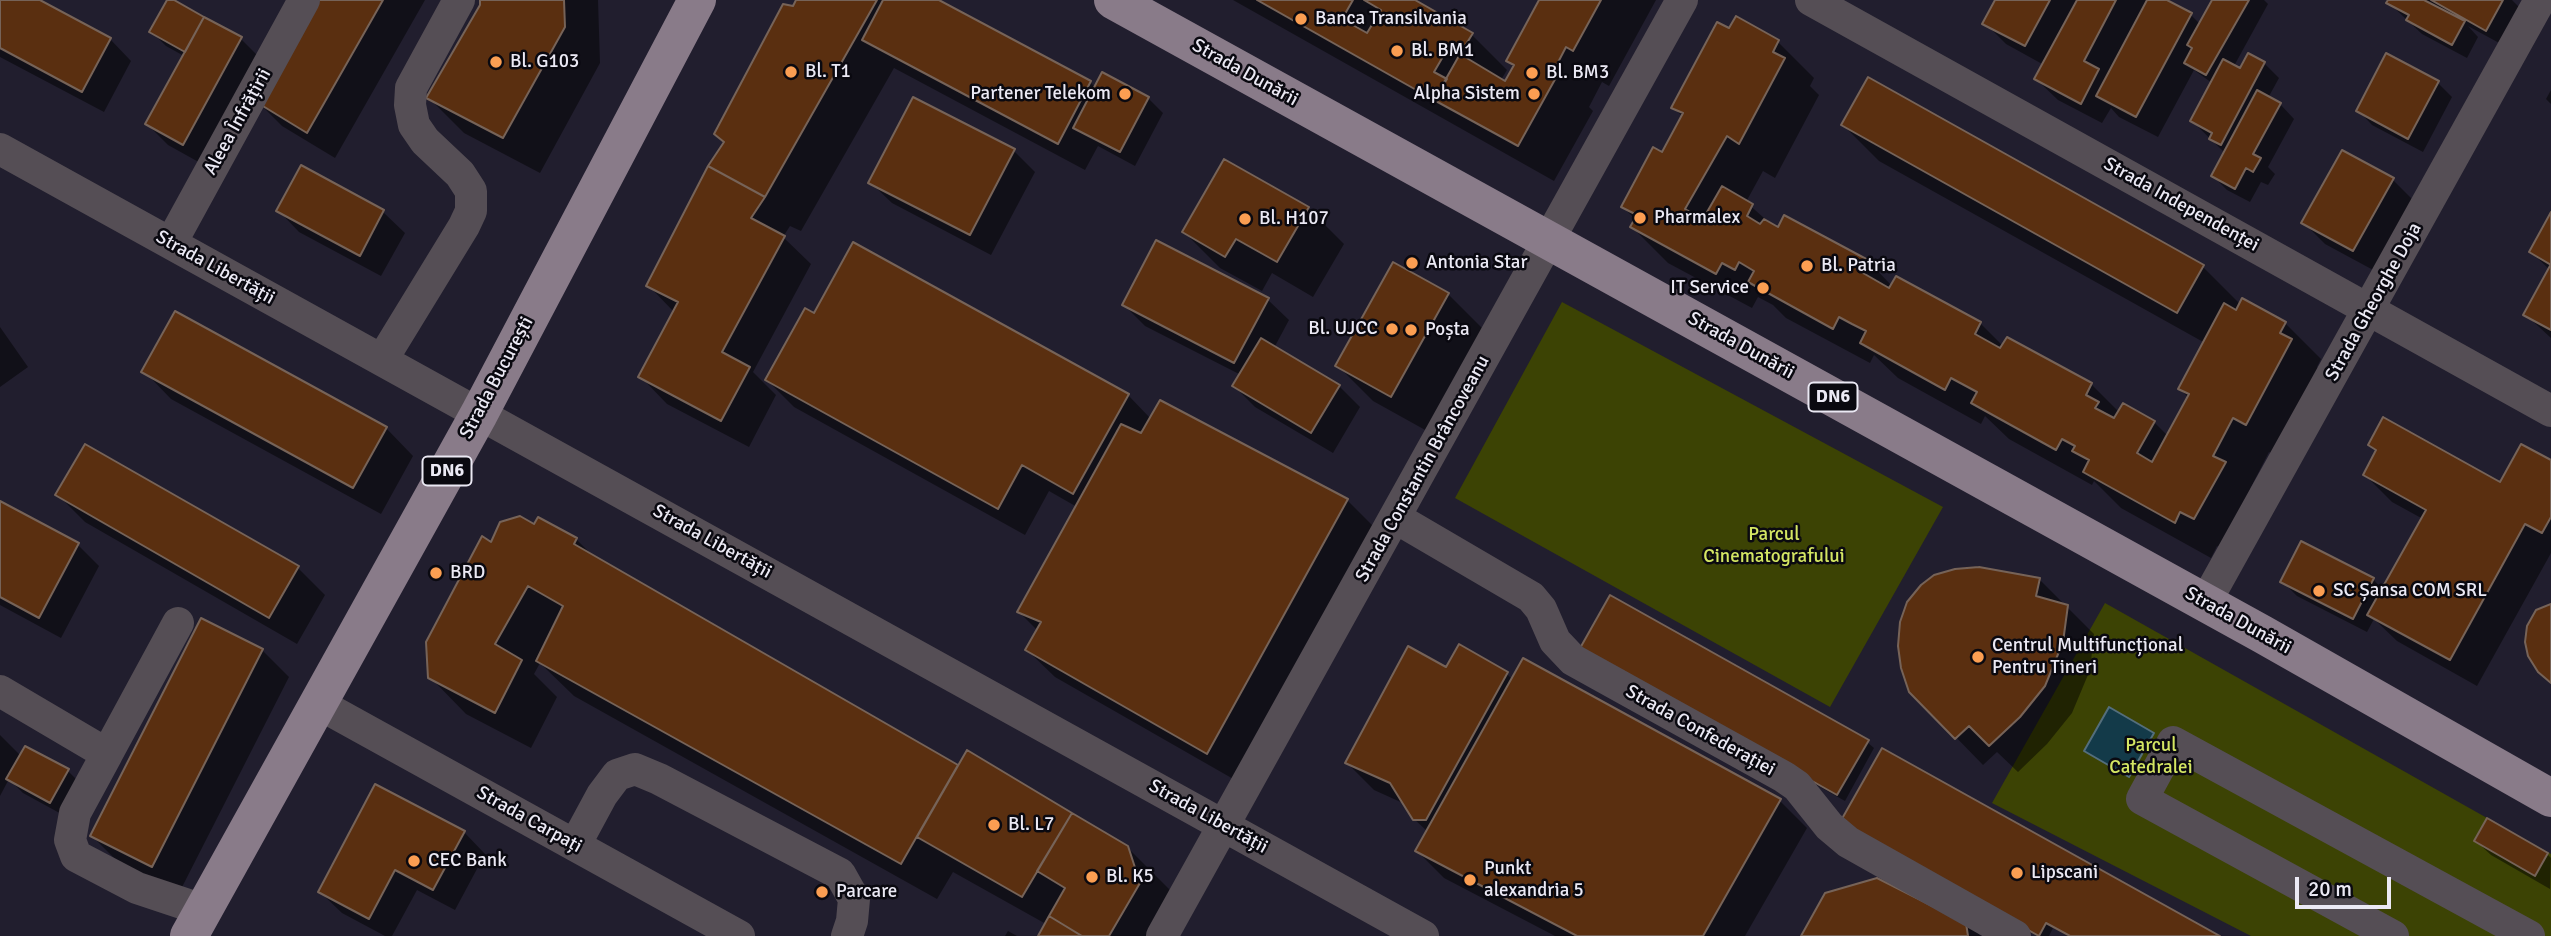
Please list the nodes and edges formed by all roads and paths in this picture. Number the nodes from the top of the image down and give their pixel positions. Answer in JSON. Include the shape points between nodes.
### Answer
{"nodes":[{"id":1,"x":304,"y":0,"type":"edge"},
{"id":2,"x":459,"y":0,"type":"edge"},
{"id":3,"x":670,"y":0,"type":"edge"},
{"id":4,"x":697,"y":0,"type":"edge"},
{"id":5,"x":1113,"y":0,"type":"edge"},
{"id":6,"x":1682,"y":0,"type":"edge"},
{"id":7,"x":1811,"y":0,"type":"edge"},
{"id":8,"x":2540,"y":0,"type":"edge"},
{"id":9,"x":674,"y":42,"type":"junction"},
{"id":10,"x":0,"y":149,"type":"edge"},
{"id":11,"x":1549,"y":240,"type":"junction"},
{"id":12,"x":171,"y":243,"type":"junction"},
{"id":13,"x":2370,"y":310,"type":"junction"},
{"id":14,"x":382,"y":360,"type":"junction"},
{"id":15,"x":2551,"y":411,"type":"edge"},
{"id":16,"x":479,"y":414,"type":"junction"},
{"id":17,"x":1396,"y":519,"type":"junction"},
{"id":18,"x":2205,"y":603,"type":"junction"},
{"id":19,"x":178,"y":624,"type":"dead end"},
{"id":20,"x":0,"y":691,"type":"edge"},
{"id":21,"x":319,"y":705,"type":"junction"},
{"id":22,"x":107,"y":754,"type":"junction"},
{"id":23,"x":2551,"y":798,"type":"edge"},
{"id":24,"x":1223,"y":825,"type":"junction"},
{"id":25,"x":575,"y":845,"type":"junction"},
{"id":26,"x":196,"y":923,"type":"edge"},
{"id":27,"x":739,"y":936,"type":"edge"},
{"id":28,"x":847,"y":936,"type":"edge"},
{"id":29,"x":1162,"y":936,"type":"edge"},
{"id":30,"x":1423,"y":936,"type":"edge"},
{"id":31,"x":2015,"y":936,"type":"edge"},
{"id":32,"x":2393,"y":936,"type":"edge"},
{"id":33,"x":2529,"y":936,"type":"edge"}],
"edges":[{"from":1,"to":12,"type":"street","name":"Aleea Înfrățirii"},
{"from":2,"to":14,"type":"street","via":[[411,88],[410,105],[414,125],[425,141],[471,191],[471,211]]},
{"from":3,"to":9,"type":"main road"},
{"from":4,"to":9,"type":"main road","name":"Strada București","number":"DN6"},
{"from":5,"to":11,"type":"main road","name":"Strada Dunării","number":"DN6"},
{"from":6,"to":11,"type":"street","name":"Strada Constantin Brâncoveanu"},
{"from":7,"to":13,"type":"street","name":"Strada Independenței"},
{"from":8,"to":13,"type":"street","name":"Strada Gheorghe Doja"},
{"from":9,"to":16,"type":"main road","name":"Strada București","number":"DN6"},
{"from":10,"to":12,"type":"street","name":"Strada Libertății"},
{"from":11,"to":17,"type":"street","name":"Strada Constantin Brâncoveanu"},
{"from":11,"to":18,"type":"main road","name":"Strada Dunării","number":"DN6"},
{"from":12,"to":14,"type":"street","name":"Strada Libertății"},
{"from":13,"to":15,"type":"street","name":"Strada Independenței"},
{"from":13,"to":18,"type":"street","name":"Strada Gheorghe Doja"},
{"from":14,"to":16,"type":"street","name":"Strada Libertății"},
{"from":16,"to":21,"type":"main road","name":"Strada București","number":"DN6"},
{"from":16,"to":24,"type":"street","name":"Strada Libertății"},
{"from":17,"to":24,"type":"street","name":"Strada Constantin Brâncoveanu"},
{"from":17,"to":31,"type":"street","name":"Strada Confederației","via":[[1531,597],[1555,641],[1573,660],[1784,777],[1848,842]]},
{"from":18,"to":23,"type":"main road","name":"Strada Dunării","number":"DN6"},
{"from":19,"to":22,"type":"street"},
{"from":20,"to":22,"type":"street"},
{"from":21,"to":25,"type":"street","name":"Strada Carpați"},
{"from":21,"to":26,"type":"main road","name":"Strada București","number":"DN6"},
{"from":22,"to":26,"type":"street","via":[[75,813],[70,840],[76,856]]},
{"from":24,"to":29,"type":"street","name":"Strada Constantin Brâncoveanu"},
{"from":24,"to":30,"type":"street","name":"Strada Libertății"},
{"from":25,"to":27,"type":"street","name":"Strada Carpați"},
{"from":25,"to":28,"type":"street","via":[[617,775],[635,769],[840,874],[854,899]]},
{"from":32,"to":33,"type":"street","via":[[2142,799],[2173,742]]}]}
